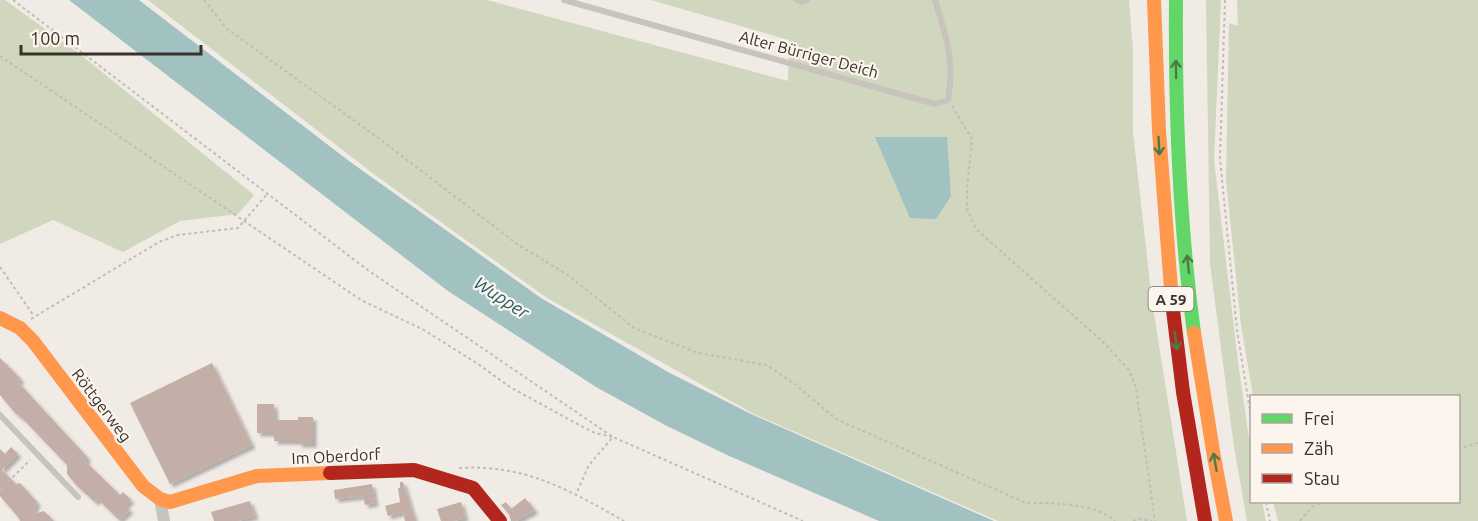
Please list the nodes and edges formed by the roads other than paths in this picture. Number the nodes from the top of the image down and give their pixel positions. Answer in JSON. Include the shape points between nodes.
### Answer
{"nodes":[{"id":1,"x":564,"y":0,"type":"edge"},
{"id":2,"x":796,"y":0,"type":"edge"},
{"id":3,"x":807,"y":0,"type":"edge"},
{"id":4,"x":935,"y":0,"type":"edge"},
{"id":5,"x":1154,"y":0,"type":"edge"},
{"id":6,"x":1176,"y":0,"type":"edge"},
{"id":7,"x":0,"y":318,"type":"edge"},
{"id":8,"x":0,"y":415,"type":"edge"},
{"id":9,"x":78,"y":497,"type":"dead end"},
{"id":10,"x":160,"y":500,"type":"junction"},
{"id":11,"x":1204,"y":514,"type":"edge"},
{"id":12,"x":164,"y":521,"type":"edge"},
{"id":13,"x":500,"y":521,"type":"edge"},
{"id":14,"x":1226,"y":521,"type":"edge"}],
"edges":[{"from":1,"to":4,"type":"lane","name":"Alter Bürriger Deich","via":[[935,104],[948,100],[951,82],[949,46]]},
{"from":2,"to":3,"type":"lane"},
{"from":5,"to":11,"type":"main road","number":"A 59","one_way":true,"via":[[1164,223],[1174,326]]},
{"from":14,"to":6,"type":"main road","number":"A 59","one_way":true,"via":[[1196,337],[1185,232],[1177,140]]},
{"from":7,"to":10,"type":"main road","name":"Röttgerweg","via":[[20,328],[33,341],[143,486]]},
{"from":8,"to":9,"type":"lane"},
{"from":10,"to":12,"type":"street"},
{"from":10,"to":13,"type":"main road","name":"Im Oberdorf","via":[[170,502],[257,476],[414,470],[473,488]]}]}
